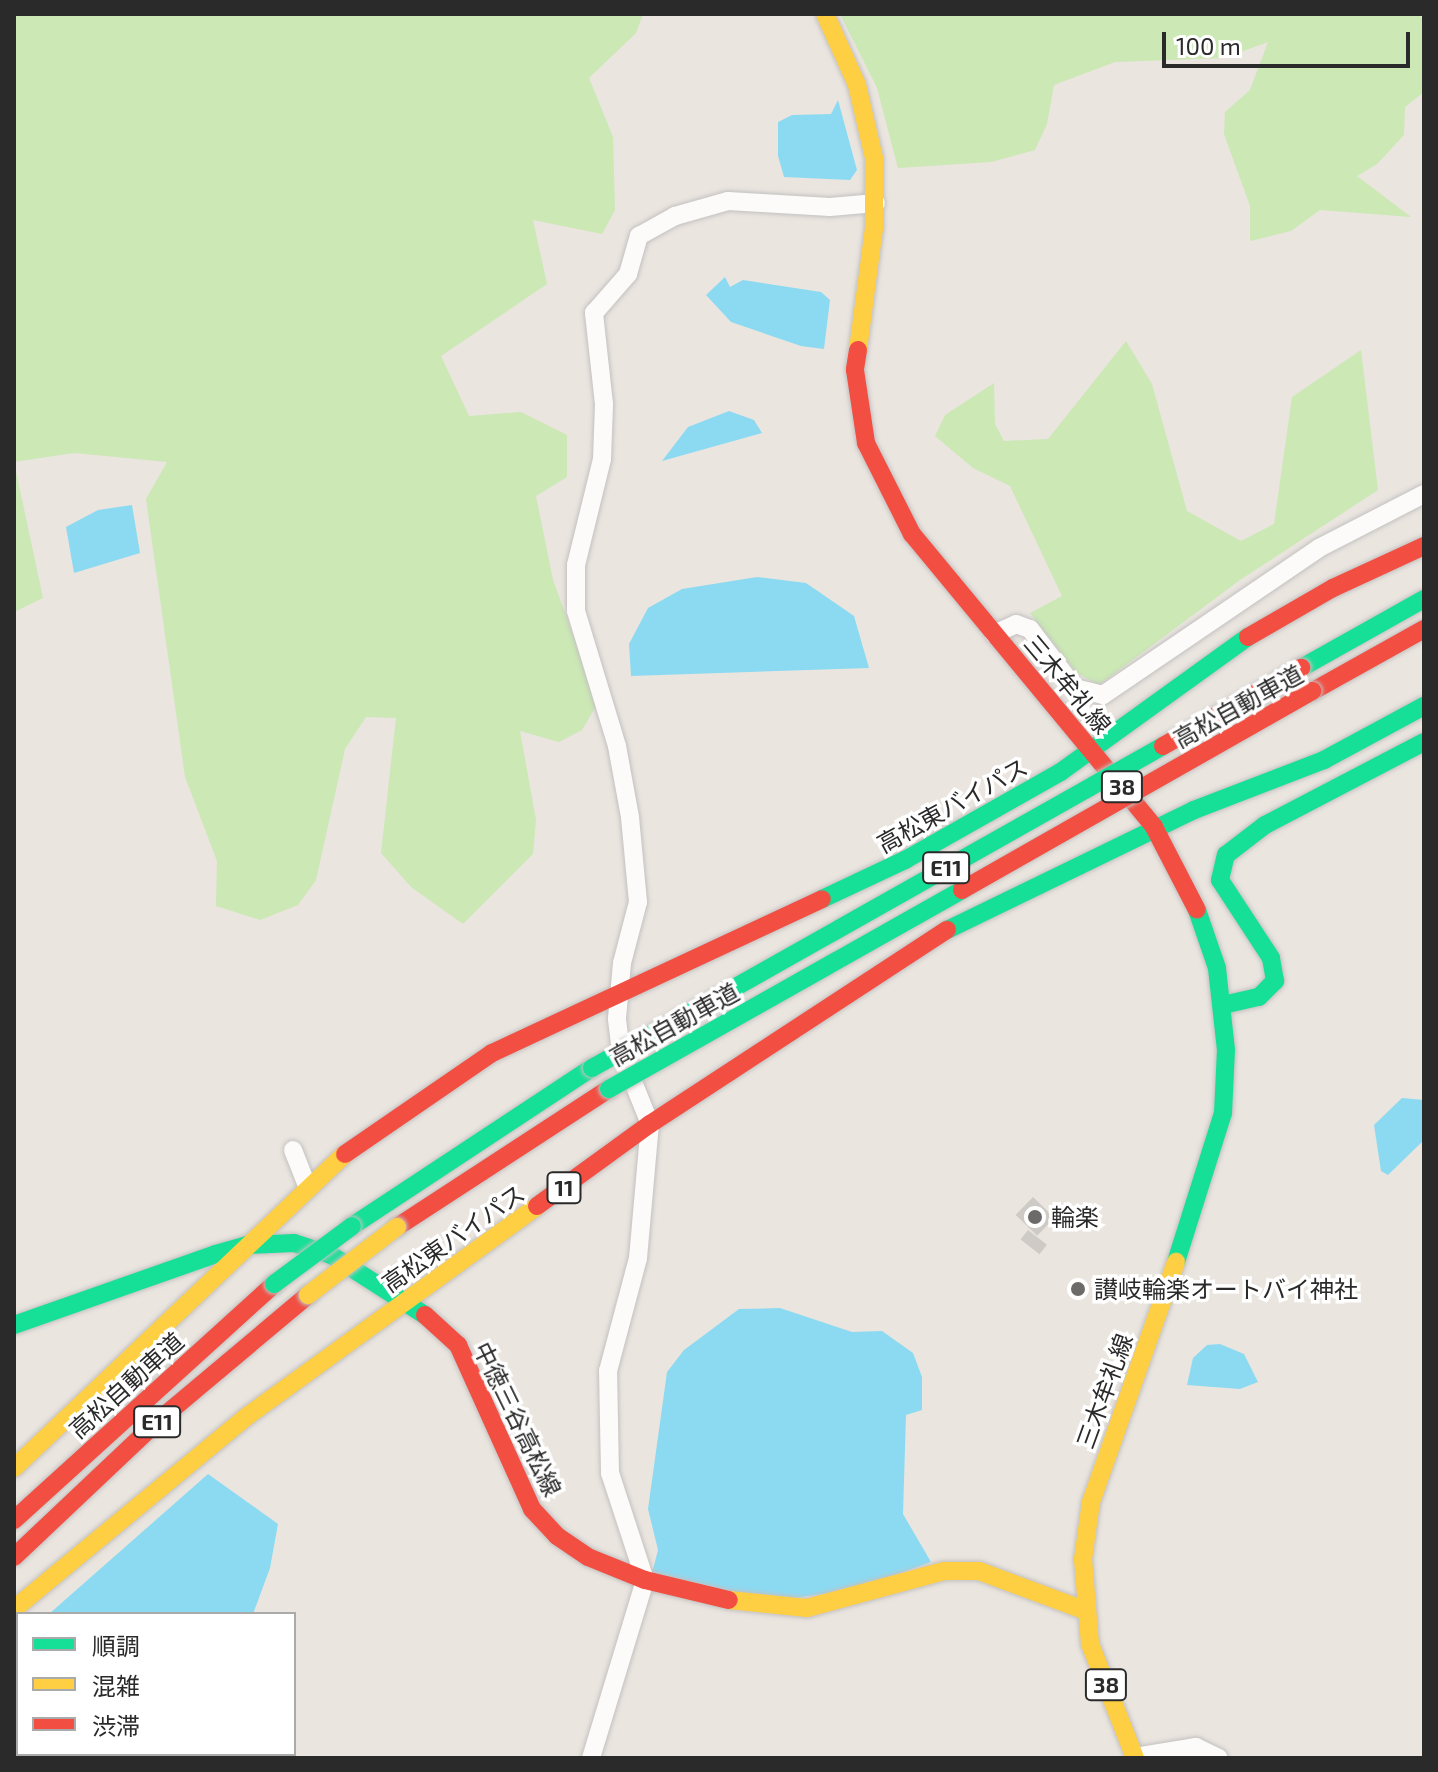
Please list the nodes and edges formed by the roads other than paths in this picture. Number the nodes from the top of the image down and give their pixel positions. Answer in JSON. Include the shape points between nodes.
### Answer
{"nodes":[{"id":1,"x":825,"y":14,"type":"edge"},
{"id":2,"x":876,"y":203,"type":"junction"},
{"id":3,"x":1424,"y":494,"type":"edge"},
{"id":4,"x":1424,"y":546,"type":"edge"},
{"id":5,"x":1424,"y":599,"type":"edge"},
{"id":6,"x":1424,"y":629,"type":"edge"},
{"id":7,"x":994,"y":634,"type":"junction"},
{"id":8,"x":1424,"y":706,"type":"edge"},
{"id":9,"x":1424,"y":742,"type":"edge"},
{"id":10,"x":1092,"y":750,"type":"junction"},
{"id":11,"x":1154,"y":827,"type":"junction"},
{"id":12,"x":621,"y":991,"type":"junction"},
{"id":13,"x":1223,"y":1005,"type":"junction"},
{"id":14,"x":650,"y":1124,"type":"junction"},
{"id":15,"x":293,"y":1150,"type":"dead end"},
{"id":16,"x":308,"y":1188,"type":"junction"},
{"id":17,"x":247,"y":1245,"type":"junction"},
{"id":18,"x":405,"y":1302,"type":"junction"},
{"id":19,"x":14,"y":1325,"type":"edge"},
{"id":20,"x":14,"y":1468,"type":"edge"},
{"id":21,"x":14,"y":1520,"type":"edge"},
{"id":22,"x":14,"y":1557,"type":"edge"},
{"id":23,"x":645,"y":1580,"type":"junction"},
{"id":24,"x":14,"y":1609,"type":"edge"},
{"id":25,"x":1084,"y":1610,"type":"junction"},
{"id":26,"x":591,"y":1758,"type":"edge"},
{"id":27,"x":1135,"y":1758,"type":"edge"},
{"id":28,"x":1219,"y":1758,"type":"edge"}],
"edges":[{"from":1,"to":2,"type":"main road","name":"三木牟礼線","number":"38","via":[[868,119]]},
{"from":2,"to":7,"type":"main road","name":"三木牟礼線","number":"38","via":[[855,370],[866,443],[912,534]]},
{"from":2,"to":12,"type":"street","via":[[830,207],[728,201],[675,216],[639,236],[628,274],[594,313],[604,404],[602,459],[576,565],[576,611],[617,746],[630,817],[638,902]]},
{"from":3,"to":7,"type":"street","via":[[1319,548],[1103,695],[1075,688],[1030,629],[1016,624]]},
{"from":4,"to":10,"type":"main road","name":"高松東バイパス","via":[[1333,588],[1252,634]]},
{"from":5,"to":21,"type":"main road","name":"高松自動車道","number":"E11","bridge":true,"via":[[592,1068],[352,1226],[274,1284]]},
{"from":6,"to":22,"type":"main road","name":"高松自動車道","number":"E11","bridge":true,"via":[[609,1089],[397,1227],[158,1421]]},
{"from":7,"to":10,"type":"main road","name":"三木牟礼線","number":"38"},
{"from":8,"to":11,"type":"main road","name":"高松東バイパス","via":[[1324,760]]},
{"from":9,"to":13,"type":"main road","via":[[1265,825],[1226,855],[1220,880],[1271,958],[1275,981],[1259,997]]},
{"from":10,"to":11,"type":"main road","name":"三木牟礼線","number":"38"},
{"from":10,"to":12,"type":"main road","name":"高松東バイパス","via":[[905,860]]},
{"from":11,"to":13,"type":"main road","name":"三木牟礼線","number":"38","via":[[1203,920]]},
{"from":11,"to":14,"type":"main road","name":"高松東バイパス","number":"11","via":[[991,904],[927,941]]},
{"from":12,"to":14,"type":"street","via":[[621,1052]]},
{"from":12,"to":16,"type":"main road","name":"高松東バイパス","via":[[492,1053],[349,1150]]},
{"from":13,"to":25,"type":"main road","name":"三木牟礼線","number":"38","via":[[1223,1113],[1209,1171],[1091,1502],[1083,1559]]},
{"from":14,"to":18,"type":"main road","name":"高松東バイパス","number":"11"},
{"from":14,"to":23,"type":"street","via":[[638,1258],[619,1312],[608,1371],[610,1473]]},
{"from":15,"to":16,"type":"street"},
{"from":16,"to":17,"type":"main road","name":"高松東バイパス"},
{"from":17,"to":18,"type":"main road","name":"中徳三谷高松線","via":[[294,1243],[331,1255]]},
{"from":17,"to":19,"type":"main road","name":"中徳三谷高松線"},
{"from":17,"to":20,"type":"main road","name":"高松東バイパス"},
{"from":18,"to":23,"type":"main road","name":"中徳三谷高松線","via":[[458,1345],[532,1509],[557,1536],[588,1557]]},
{"from":18,"to":24,"type":"main road","name":"高松東バイパス","number":"11","via":[[246,1417]]},
{"from":23,"to":25,"type":"main road","name":"中徳三谷高松線","via":[[761,1607],[807,1608],[944,1571],[979,1571]]},
{"from":23,"to":26,"type":"street"},
{"from":25,"to":27,"type":"main road","name":"三木牟礼線","number":"38","via":[[1090,1644]]},
{"from":27,"to":28,"type":"street","via":[[1196,1747]]}]}
